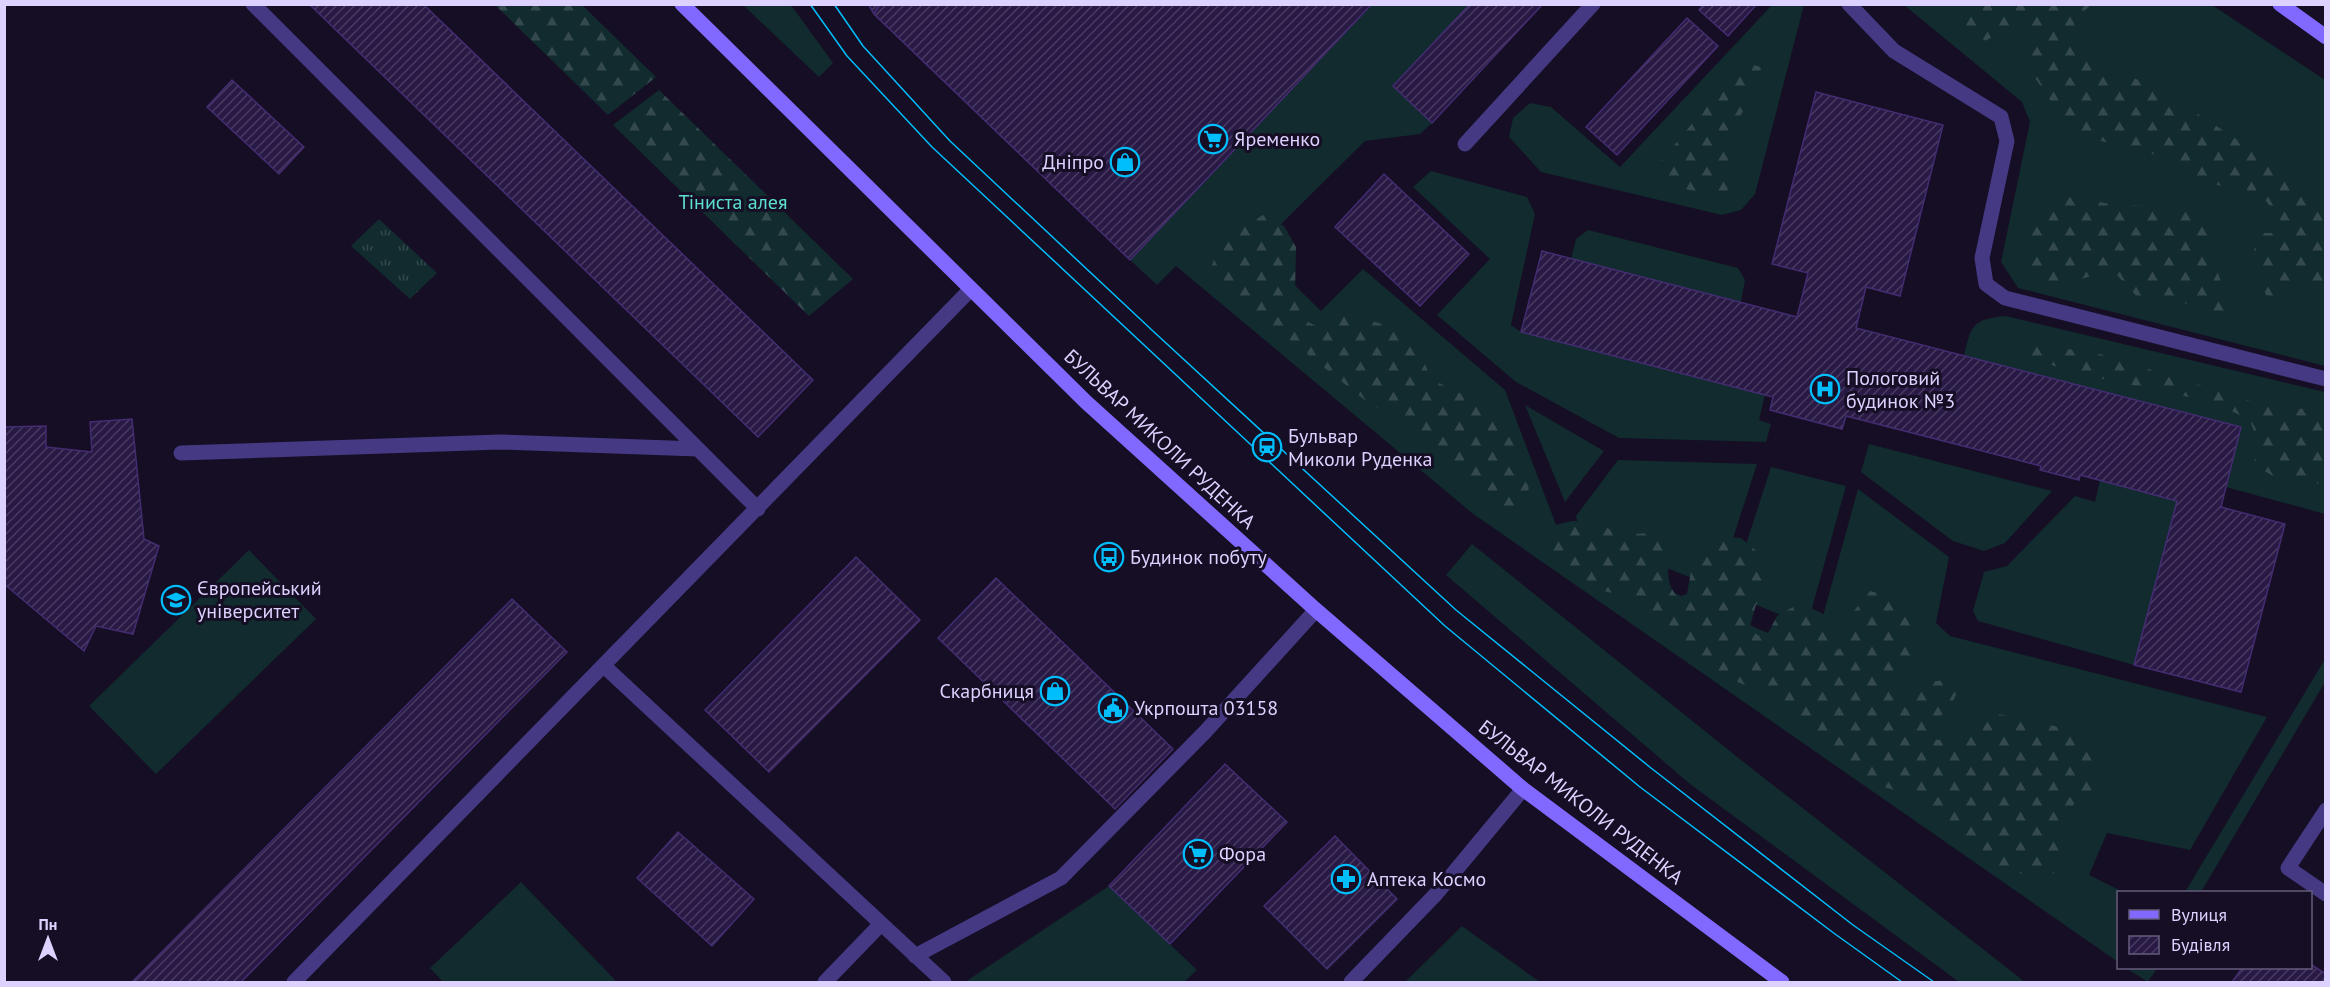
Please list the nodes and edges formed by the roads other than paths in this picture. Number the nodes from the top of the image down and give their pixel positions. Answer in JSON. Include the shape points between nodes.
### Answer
{"nodes":[{"id":1,"x":252,"y":4,"type":"edge"},
{"id":2,"x":682,"y":4,"type":"edge"},
{"id":3,"x":1593,"y":4,"type":"edge"},
{"id":4,"x":1849,"y":4,"type":"edge"},
{"id":5,"x":2280,"y":4,"type":"edge"},
{"id":6,"x":2325,"y":37,"type":"edge"},
{"id":7,"x":1465,"y":144,"type":"dead end"},
{"id":8,"x":971,"y":289,"type":"junction"},
{"id":9,"x":2325,"y":379,"type":"edge"},
{"id":10,"x":698,"y":449,"type":"junction"},
{"id":11,"x":181,"y":453,"type":"dead end"},
{"id":12,"x":758,"y":509,"type":"junction"},
{"id":13,"x":1316,"y":610,"type":"junction"},
{"id":14,"x":604,"y":666,"type":"junction"},
{"id":15,"x":1523,"y":789,"type":"junction"},
{"id":16,"x":2325,"y":810,"type":"edge"},
{"id":17,"x":2325,"y":894,"type":"edge"},
{"id":18,"x":880,"y":925,"type":"junction"},
{"id":19,"x":915,"y":956,"type":"junction"},
{"id":20,"x":294,"y":982,"type":"edge"},
{"id":21,"x":825,"y":982,"type":"edge"},
{"id":22,"x":944,"y":982,"type":"edge"},
{"id":23,"x":1350,"y":982,"type":"edge"},
{"id":24,"x":1782,"y":982,"type":"edge"}],
"edges":[{"from":1,"to":10,"type":"lane"},
{"from":2,"to":8,"type":"street","name":"БУЛЬВАР МИКОЛИ РУДЕНКА"},
{"from":3,"to":7,"type":"lane"},
{"from":4,"to":9,"type":"lane","via":[[1894,51],[2001,117],[2007,141],[1982,258],[1986,284],[2005,298]]},
{"from":5,"to":6,"type":"street"},
{"from":8,"to":12,"type":"lane"},
{"from":8,"to":13,"type":"street","name":"БУЛЬВАР МИКОЛИ РУДЕНКА","via":[[1086,402]]},
{"from":10,"to":11,"type":"lane","via":[[500,442]]},
{"from":10,"to":12,"type":"lane"},
{"from":12,"to":14,"type":"lane"},
{"from":13,"to":15,"type":"street","name":"БУЛЬВАР МИКОЛИ РУДЕНКА"},
{"from":13,"to":19,"type":"lane","via":[[1205,732],[1061,878]]},
{"from":14,"to":18,"type":"lane"},
{"from":14,"to":20,"type":"lane"},
{"from":15,"to":23,"type":"lane","via":[[1436,894]]},
{"from":15,"to":24,"type":"street","name":"БУЛЬВАР МИКОЛИ РУДЕНКА"},
{"from":16,"to":17,"type":"lane","via":[[2288,868]]},
{"from":18,"to":19,"type":"lane"},
{"from":18,"to":21,"type":"lane"},
{"from":19,"to":22,"type":"lane"}]}
